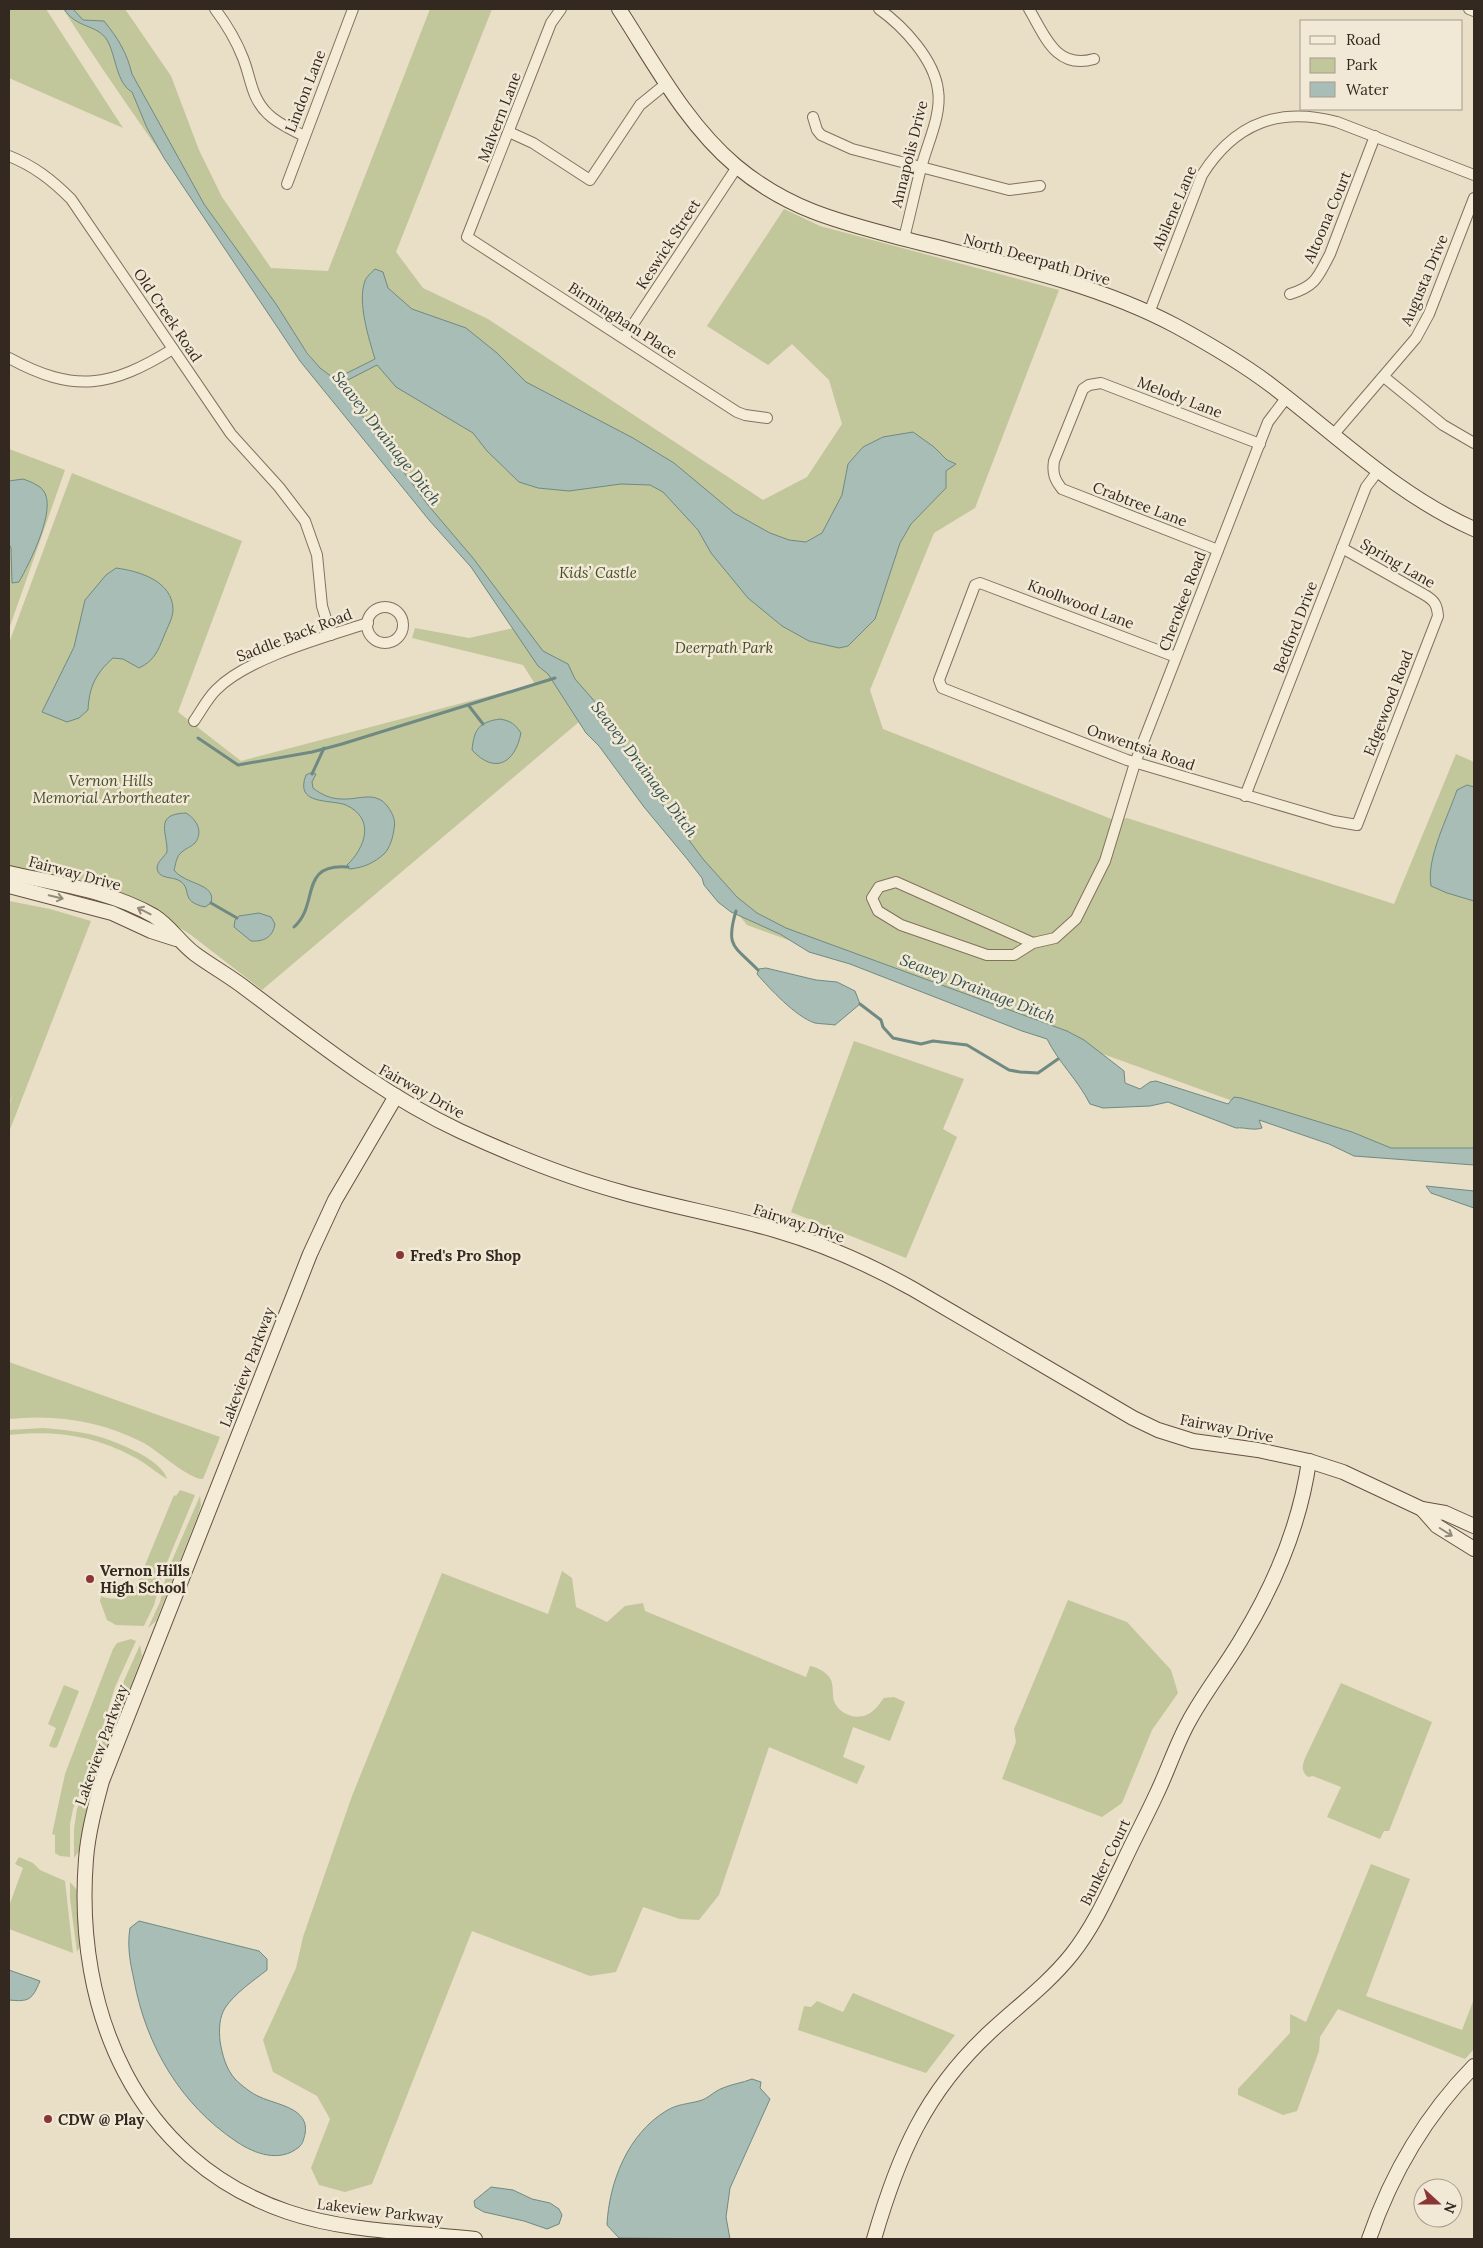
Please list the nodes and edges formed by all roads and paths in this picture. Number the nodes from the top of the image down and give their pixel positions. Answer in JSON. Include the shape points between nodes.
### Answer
{"nodes":[{"id":1,"x":215,"y":9,"type":"edge"},
{"id":2,"x":354,"y":9,"type":"edge"},
{"id":3,"x":561,"y":9,"type":"edge"},
{"id":4,"x":619,"y":9,"type":"edge"},
{"id":5,"x":878,"y":9,"type":"edge"},
{"id":6,"x":1029,"y":9,"type":"edge"},
{"id":7,"x":1469,"y":9,"type":"edge"},
{"id":8,"x":1474,"y":11,"type":"edge"},
{"id":9,"x":1094,"y":58,"type":"dead end"},
{"id":10,"x":667,"y":83,"type":"junction"},
{"id":11,"x":812,"y":116,"type":"dead end"},
{"id":12,"x":509,"y":132,"type":"junction"},
{"id":13,"x":304,"y":136,"type":"junction"},
{"id":14,"x":1376,"y":136,"type":"junction"},
{"id":15,"x":9,"y":156,"type":"edge"},
{"id":16,"x":737,"y":167,"type":"junction"},
{"id":17,"x":921,"y":168,"type":"junction"},
{"id":18,"x":1474,"y":175,"type":"edge"},
{"id":19,"x":286,"y":184,"type":"dead end"},
{"id":20,"x":1040,"y":186,"type":"dead end"},
{"id":21,"x":1474,"y":201,"type":"edge"},
{"id":22,"x":467,"y":237,"type":"joint"},
{"id":23,"x":904,"y":238,"type":"junction"},
{"id":24,"x":1290,"y":294,"type":"dead end"},
{"id":25,"x":1149,"y":314,"type":"junction"},
{"id":26,"x":624,"y":338,"type":"junction"},
{"id":27,"x":173,"y":349,"type":"junction"},
{"id":28,"x":9,"y":358,"type":"edge"},
{"id":29,"x":1384,"y":377,"type":"junction"},
{"id":30,"x":1287,"y":397,"type":"junction"},
{"id":31,"x":767,"y":418,"type":"dead end"},
{"id":32,"x":1333,"y":436,"type":"junction"},
{"id":33,"x":1474,"y":443,"type":"edge"},
{"id":34,"x":1260,"y":444,"type":"junction"},
{"id":35,"x":1378,"y":471,"type":"junction"},
{"id":36,"x":1055,"y":480,"type":"joint"},
{"id":37,"x":1474,"y":528,"type":"edge"},
{"id":38,"x":1342,"y":548,"type":"junction"},
{"id":39,"x":1218,"y":550,"type":"junction"},
{"id":40,"x":1437,"y":606,"type":"joint"},
{"id":41,"x":368,"y":623,"type":"dead end"},
{"id":42,"x":331,"y":635,"type":"junction"},
{"id":43,"x":1176,"y":656,"type":"junction"},
{"id":44,"x":942,"y":688,"type":"joint"},
{"id":45,"x":194,"y":721,"type":"dead end"},
{"id":46,"x":1135,"y":763,"type":"junction"},
{"id":47,"x":1245,"y":796,"type":"junction"},
{"id":48,"x":1363,"y":811,"type":"joint"},
{"id":49,"x":9,"y":873,"type":"edge"},
{"id":50,"x":9,"y":886,"type":"edge"},
{"id":51,"x":182,"y":941,"type":"junction"},
{"id":52,"x":1032,"y":944,"type":"junction"},
{"id":53,"x":396,"y":1096,"type":"junction"},
{"id":54,"x":1309,"y":1461,"type":"junction"},
{"id":55,"x":1422,"y":1509,"type":"junction"},
{"id":56,"x":1474,"y":1526,"type":"edge"},
{"id":57,"x":1474,"y":1549,"type":"edge"},
{"id":58,"x":1474,"y":2066,"type":"edge"},
{"id":59,"x":429,"y":2237,"type":"edge"},
{"id":60,"x":475,"y":2239,"type":"edge"},
{"id":61,"x":874,"y":2239,"type":"edge"},
{"id":62,"x":1370,"y":2239,"type":"edge"}],
"edges":[{"from":1,"to":13,"type":"street","via":[[235,38],[259,104],[280,124]]},
{"from":2,"to":13,"type":"street","name":"Lindon Lane"},
{"from":3,"to":12,"type":"street","name":"Malvern Lane","via":[[551,23]]},
{"from":4,"to":10,"type":"street","name":"North Deerpath Drive"},
{"from":5,"to":17,"type":"street","name":"Annapolis Drive","via":[[908,33],[937,80],[937,113]]},
{"from":6,"to":9,"type":"street","via":[[1056,52],[1064,58],[1081,62]]},
{"from":7,"to":8,"type":"street"},
{"from":10,"to":12,"type":"street","via":[[640,105],[590,180],[533,143]]},
{"from":10,"to":16,"type":"street","name":"North Deerpath Drive","via":[[712,143]]},
{"from":11,"to":17,"type":"street","via":[[817,130],[826,138],[852,149]]},
{"from":12,"to":22,"type":"street","name":"Malvern Lane"},
{"from":13,"to":19,"type":"street","name":"Lindon Lane"},
{"from":14,"to":18,"type":"street","name":"Abilene Lane"},
{"from":14,"to":24,"type":"street","name":"Altoona Court","via":[[1321,272],[1307,289]]},
{"from":14,"to":25,"type":"street","name":"Abilene Lane","via":[[1329,119],[1297,115],[1260,123],[1228,142],[1202,175]]},
{"from":15,"to":27,"type":"street","name":"Old Creek Road","via":[[38,170],[71,199]]},
{"from":16,"to":23,"type":"street","name":"North Deerpath Drive","via":[[768,189],[811,212]]},
{"from":16,"to":26,"type":"street","name":"Keswick Street"},
{"from":17,"to":20,"type":"street","via":[[1009,190]]},
{"from":17,"to":23,"type":"street","name":"Annapolis Drive"},
{"from":21,"to":29,"type":"street","name":"Augusta Drive","via":[[1430,314],[1416,338]]},
{"from":22,"to":26,"type":"street","name":"Birmingham Place"},
{"from":23,"to":25,"type":"street","name":"North Deerpath Drive","via":[[1070,283]]},
{"from":25,"to":30,"type":"street","name":"North Deerpath Drive","via":[[1224,353]]},
{"from":26,"to":31,"type":"street","name":"Birmingham Place","via":[[736,412]]},
{"from":27,"to":28,"type":"street","via":[[128,374],[94,382],[44,375]]},
{"from":27,"to":42,"type":"street","name":"Old Creek Road","via":[[231,434],[305,521],[315,548],[322,606]]},
{"from":29,"to":32,"type":"street","name":"Augusta Drive"},
{"from":29,"to":33,"type":"street","via":[[1443,425]]},
{"from":30,"to":32,"type":"street","name":"North Deerpath Drive"},
{"from":30,"to":34,"type":"street","name":"Cherokee Road","via":[[1268,422]]},
{"from":32,"to":35,"type":"street","name":"North Deerpath Drive"},
{"from":34,"to":36,"type":"street","name":"Melody Lane","via":[[1101,384],[1088,385],[1083,389],[1054,461]]},
{"from":34,"to":39,"type":"street","name":"Cherokee Road"},
{"from":35,"to":37,"type":"street","name":"North Deerpath Drive","via":[[1423,502]]},
{"from":35,"to":38,"type":"street","name":"Bedford Drive","via":[[1366,487]]},
{"from":36,"to":39,"type":"street","name":"Crabtree Lane","via":[[1062,490]]},
{"from":38,"to":40,"type":"street","name":"Spring Lane","via":[[1426,594]]},
{"from":38,"to":47,"type":"street","name":"Bedford Drive"},
{"from":39,"to":43,"type":"street","name":"Cherokee Road"},
{"from":40,"to":48,"type":"street","name":"Edgewood Road","via":[[1438,616]]},
{"from":41,"to":42,"type":"street","name":"Saddle Back Road"},
{"from":42,"to":45,"type":"street","name":"Saddle Back Road","via":[[253,664],[233,676],[216,690]]},
{"from":43,"to":44,"type":"street","name":"Knollwood Lane","via":[[980,582],[975,585],[939,676]]},
{"from":43,"to":46,"type":"street","name":"Cherokee Road"},
{"from":44,"to":46,"type":"street","name":"Onwentsia Road"},
{"from":46,"to":47,"type":"street","name":"Onwentsia Road"},
{"from":46,"to":52,"type":"street","name":"Cherokee Road","via":[[1105,861],[1076,919],[1055,938]]},
{"from":47,"to":48,"type":"street","name":"Onwentsia Road","via":[[1357,825]]},
{"from":51,"to":49,"type":"street","name":"Fairway Drive","one_way":true,"via":[[156,917],[134,906]]},
{"from":50,"to":51,"type":"street","name":"Fairway Drive","one_way":true,"via":[[112,912],[151,931]]},
{"from":51,"to":53,"type":"street","name":"Fairway Drive","via":[[192,952],[311,1040]]},
{"from":52,"to":52,"type":"street","name":"Cherokee Road","via":[[896,882],[879,887],[872,898],[878,911],[901,925],[987,955],[1014,955]]},
{"from":53,"to":54,"type":"street","name":"Fairway Drive","via":[[459,1130],[567,1175],[830,1248],[921,1293],[1158,1430],[1193,1441]]},
{"from":53,"to":59,"type":"street","name":"Lakeview Parkway","via":[[335,1200],[310,1254],[102,1782],[89,1835],[85,1912],[97,2004],[119,2062],[141,2101],[191,2156],[232,2186],[288,2212],[350,2227]]},
{"from":54,"to":55,"type":"street","name":"Fairway Drive","via":[[1343,1472]]},
{"from":54,"to":61,"type":"street","name":"Bunker Court","via":[[1294,1524],[1272,1583],[1241,1641],[1188,1724],[1100,1911],[1072,1954],[1050,1980],[990,2031],[937,2091],[906,2146],[890,2184]]},
{"from":55,"to":56,"type":"street","name":"Fairway Drive","via":[[1444,1513]]},
{"from":55,"to":57,"type":"street","name":"Fairway Drive","one_way":true,"via":[[1437,1526]]},
{"from":58,"to":62,"type":"street","via":[[1441,2105],[1407,2154],[1386,2194]]},
{"from":59,"to":60,"type":"street","name":"Lakeview Parkway"}]}
